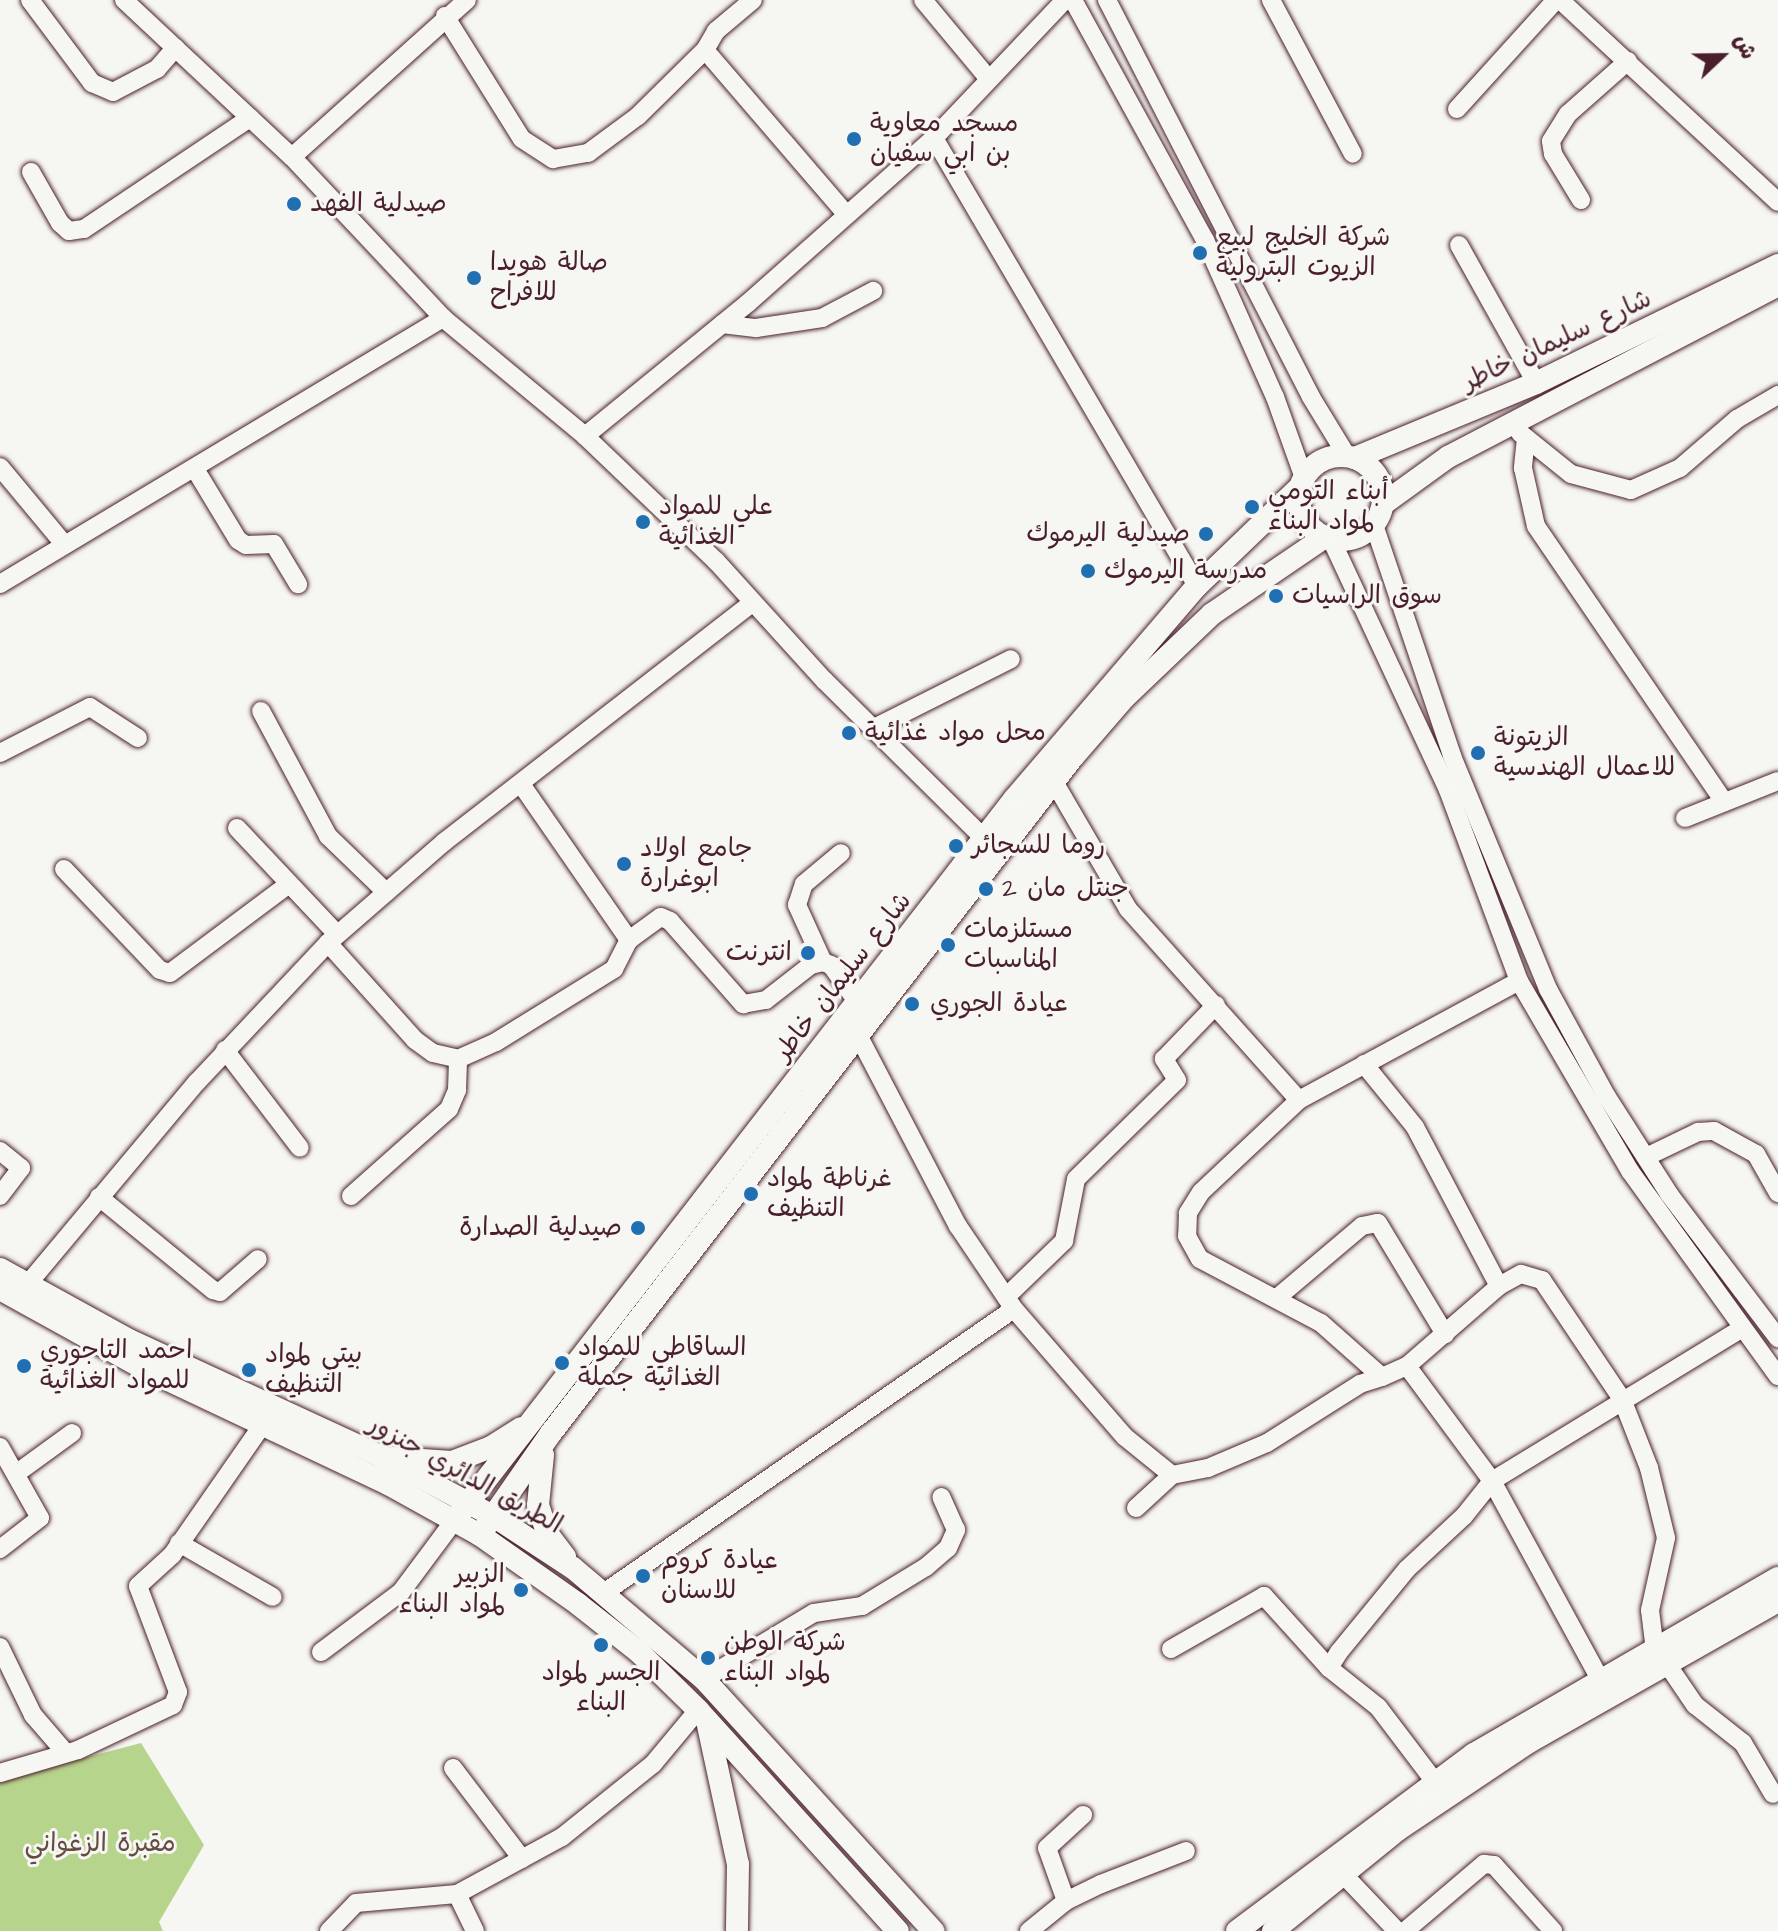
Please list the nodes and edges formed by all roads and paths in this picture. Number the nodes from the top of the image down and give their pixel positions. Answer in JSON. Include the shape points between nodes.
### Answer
{"nodes":[{"id":1,"x":30,"y":0,"type":"edge"},
{"id":2,"x":124,"y":0,"type":"edge"},
{"id":3,"x":467,"y":0,"type":"edge"},
{"id":4,"x":753,"y":0,"type":"edge"},
{"id":5,"x":923,"y":0,"type":"edge"},
{"id":6,"x":1065,"y":0,"type":"edge"},
{"id":7,"x":1073,"y":0,"type":"edge"},
{"id":8,"x":1107,"y":0,"type":"edge"},
{"id":9,"x":1271,"y":0,"type":"edge"},
{"id":10,"x":1558,"y":0,"type":"edge"},
{"id":11,"x":445,"y":16,"type":"junction"},
{"id":12,"x":175,"y":48,"type":"junction"},
{"id":13,"x":705,"y":50,"type":"junction"},
{"id":14,"x":1628,"y":61,"type":"junction"},
{"id":15,"x":988,"y":78,"type":"junction"},
{"id":16,"x":1457,"y":109,"type":"dead end"},
{"id":17,"x":250,"y":118,"type":"junction"},
{"id":18,"x":934,"y":138,"type":"junction"},
{"id":19,"x":1353,"y":154,"type":"dead end"},
{"id":20,"x":292,"y":157,"type":"junction"},
{"id":21,"x":31,"y":172,"type":"dead end"},
{"id":22,"x":1581,"y":200,"type":"dead end"},
{"id":23,"x":1778,"y":202,"type":"edge"},
{"id":24,"x":845,"y":213,"type":"junction"},
{"id":25,"x":1459,"y":245,"type":"dead end"},
{"id":26,"x":1778,"y":265,"type":"edge"},
{"id":27,"x":1778,"y":285,"type":"edge"},
{"id":28,"x":873,"y":291,"type":"dead end"},
{"id":29,"x":443,"y":318,"type":"junction"},
{"id":30,"x":722,"y":324,"type":"junction"},
{"id":31,"x":1536,"y":383,"type":"junction"},
{"id":32,"x":1778,"y":395,"type":"edge"},
{"id":33,"x":1518,"y":431,"type":"junction"},
{"id":34,"x":585,"y":436,"type":"junction"},
{"id":35,"x":1351,"y":457,"type":"junction"},
{"id":36,"x":0,"y":467,"type":"edge"},
{"id":37,"x":195,"y":469,"type":"junction"},
{"id":38,"x":1302,"y":482,"type":"junction"},
{"id":39,"x":1378,"y":515,"type":"junction"},
{"id":40,"x":1328,"y":538,"type":"junction"},
{"id":41,"x":64,"y":544,"type":"junction"},
{"id":42,"x":0,"y":584,"type":"edge"},
{"id":43,"x":298,"y":584,"type":"dead end"},
{"id":44,"x":1197,"y":586,"type":"junction"},
{"id":45,"x":752,"y":603,"type":"junction"},
{"id":46,"x":1011,"y":659,"type":"dead end"},
{"id":47,"x":261,"y":711,"type":"dead end"},
{"id":48,"x":874,"y":728,"type":"junction"},
{"id":49,"x":138,"y":738,"type":"dead end"},
{"id":50,"x":0,"y":753,"type":"edge"},
{"id":51,"x":1053,"y":780,"type":"junction"},
{"id":52,"x":1778,"y":781,"type":"edge"},
{"id":53,"x":521,"y":784,"type":"junction"},
{"id":54,"x":1724,"y":802,"type":"junction"},
{"id":55,"x":1685,"y":818,"type":"dead end"},
{"id":56,"x":237,"y":828,"type":"dead end"},
{"id":57,"x":990,"y":845,"type":"junction"},
{"id":58,"x":841,"y":853,"type":"dead end"},
{"id":59,"x":64,"y":869,"type":"dead end"},
{"id":60,"x":289,"y":884,"type":"junction"},
{"id":61,"x":386,"y":892,"type":"junction"},
{"id":62,"x":333,"y":938,"type":"junction"},
{"id":63,"x":629,"y":940,"type":"junction"},
{"id":64,"x":823,"y":962,"type":"junction"},
{"id":65,"x":1519,"y":981,"type":"junction"},
{"id":66,"x":858,"y":1003,"type":"junction"},
{"id":67,"x":1216,"y":1005,"type":"junction"},
{"id":68,"x":858,"y":1035,"type":"junction"},
{"id":69,"x":225,"y":1050,"type":"junction"},
{"id":70,"x":458,"y":1059,"type":"junction"},
{"id":71,"x":1364,"y":1064,"type":"junction"},
{"id":72,"x":1299,"y":1100,"type":"junction"},
{"id":73,"x":300,"y":1148,"type":"dead end"},
{"id":74,"x":0,"y":1151,"type":"edge"},
{"id":75,"x":1646,"y":1157,"type":"junction"},
{"id":76,"x":1778,"y":1193,"type":"edge"},
{"id":77,"x":0,"y":1196,"type":"edge"},
{"id":78,"x":351,"y":1196,"type":"dead end"},
{"id":79,"x":99,"y":1197,"type":"junction"},
{"id":80,"x":258,"y":1259,"type":"dead end"},
{"id":81,"x":0,"y":1269,"type":"edge"},
{"id":82,"x":27,"y":1285,"type":"junction"},
{"id":83,"x":1499,"y":1286,"type":"junction"},
{"id":84,"x":0,"y":1289,"type":"edge"},
{"id":85,"x":1278,"y":1297,"type":"junction"},
{"id":86,"x":1010,"y":1303,"type":"junction"},
{"id":87,"x":1778,"y":1304,"type":"edge"},
{"id":88,"x":1762,"y":1316,"type":"junction"},
{"id":89,"x":1741,"y":1329,"type":"junction"},
{"id":90,"x":1445,"y":1334,"type":"junction"},
{"id":91,"x":1778,"y":1338,"type":"edge"},
{"id":92,"x":1407,"y":1366,"type":"junction"},
{"id":93,"x":1778,"y":1376,"type":"edge"},
{"id":94,"x":1382,"y":1377,"type":"junction"},
{"id":95,"x":1622,"y":1399,"type":"junction"},
{"id":96,"x":541,"y":1412,"type":"junction"},
{"id":97,"x":261,"y":1427,"type":"junction"},
{"id":98,"x":72,"y":1433,"type":"dead end"},
{"id":99,"x":551,"y":1433,"type":"junction"},
{"id":100,"x":0,"y":1447,"type":"edge"},
{"id":101,"x":382,"y":1457,"type":"junction"},
{"id":102,"x":17,"y":1473,"type":"junction"},
{"id":103,"x":1172,"y":1475,"type":"junction"},
{"id":104,"x":1492,"y":1481,"type":"junction"},
{"id":105,"x":941,"y":1497,"type":"dead end"},
{"id":106,"x":470,"y":1504,"type":"junction"},
{"id":107,"x":1136,"y":1508,"type":"dead end"},
{"id":108,"x":495,"y":1517,"type":"junction"},
{"id":109,"x":454,"y":1521,"type":"junction"},
{"id":110,"x":480,"y":1535,"type":"junction"},
{"id":111,"x":179,"y":1543,"type":"junction"},
{"id":112,"x":0,"y":1549,"type":"edge"},
{"id":113,"x":573,"y":1568,"type":"junction"},
{"id":114,"x":1778,"y":1578,"type":"edge"},
{"id":115,"x":605,"y":1592,"type":"junction"},
{"id":116,"x":273,"y":1597,"type":"dead end"},
{"id":117,"x":1778,"y":1601,"type":"edge"},
{"id":118,"x":0,"y":1647,"type":"edge"},
{"id":119,"x":1171,"y":1649,"type":"dead end"},
{"id":120,"x":321,"y":1652,"type":"dead end"},
{"id":121,"x":1661,"y":1656,"type":"junction"},
{"id":122,"x":1329,"y":1668,"type":"junction"},
{"id":123,"x":704,"y":1679,"type":"junction"},
{"id":124,"x":1600,"y":1679,"type":"junction"},
{"id":125,"x":703,"y":1715,"type":"junction"},
{"id":126,"x":748,"y":1727,"type":"junction"},
{"id":127,"x":65,"y":1752,"type":"junction"},
{"id":128,"x":453,"y":1768,"type":"dead end"},
{"id":129,"x":0,"y":1773,"type":"edge"},
{"id":130,"x":1435,"y":1782,"type":"junction"},
{"id":131,"x":1773,"y":1794,"type":"dead end"},
{"id":132,"x":1083,"y":1815,"type":"dead end"},
{"id":133,"x":1186,"y":1851,"type":"dead end"},
{"id":134,"x":522,"y":1859,"type":"junction"},
{"id":135,"x":1342,"y":1873,"type":"junction"},
{"id":136,"x":457,"y":1894,"type":"junction"},
{"id":137,"x":1066,"y":1901,"type":"junction"},
{"id":138,"x":329,"y":1931,"type":"edge"},
{"id":139,"x":475,"y":1931,"type":"edge"},
{"id":140,"x":737,"y":1931,"type":"edge"},
{"id":141,"x":898,"y":1931,"type":"edge"},
{"id":142,"x":933,"y":1931,"type":"edge"},
{"id":143,"x":950,"y":1931,"type":"edge"},
{"id":144,"x":1029,"y":1931,"type":"edge"},
{"id":145,"x":1237,"y":1931,"type":"edge"},
{"id":146,"x":1273,"y":1931,"type":"edge"},
{"id":147,"x":1397,"y":1931,"type":"edge"},
{"id":148,"x":1405,"y":1931,"type":"edge"},
{"id":149,"x":1553,"y":1931,"type":"edge"}],
"edges":[{"from":1,"to":12,"type":"street","via":[[92,83],[113,92],[157,69]]},
{"from":2,"to":12,"type":"street"},
{"from":3,"to":11,"type":"street"},
{"from":4,"to":13,"type":"street","via":[[716,31]]},
{"from":5,"to":15,"type":"street"},
{"from":6,"to":15,"type":"street"},
{"from":7,"to":38,"type":"street","via":[[1205,240],[1275,397]]},
{"from":8,"to":35,"type":"street","via":[[1304,384]]},
{"from":9,"to":19,"type":"street"},
{"from":10,"to":14,"type":"street"},
{"from":10,"to":16,"type":"street"},
{"from":11,"to":13,"type":"street","via":[[522,139],[553,159],[588,153],[638,116]]},
{"from":11,"to":20,"type":"street"},
{"from":12,"to":17,"type":"street"},
{"from":13,"to":24,"type":"street"},
{"from":14,"to":22,"type":"street","via":[[1568,114],[1551,141],[1553,154]]},
{"from":14,"to":23,"type":"street"},
{"from":15,"to":18,"type":"street"},
{"from":17,"to":20,"type":"street"},
{"from":17,"to":21,"type":"street","via":[[84,229],[69,231],[60,223]]},
{"from":18,"to":24,"type":"street"},
{"from":18,"to":44,"type":"street"},
{"from":20,"to":29,"type":"street"},
{"from":24,"to":30,"type":"street"},
{"from":25,"to":31,"type":"street"},
{"from":26,"to":31,"type":"main road","name":"شارع سليمان خاطر"},
{"from":27,"to":33,"type":"main road","name":"شارع سليمان خاطر"},
{"from":28,"to":30,"type":"street","via":[[811,320],[756,328]]},
{"from":29,"to":34,"type":"street"},
{"from":29,"to":37,"type":"street"},
{"from":30,"to":34,"type":"street"},
{"from":31,"to":35,"type":"main road","name":"شارع سليمان خاطر"},
{"from":32,"to":33,"type":"street","via":[[1737,419],[1680,468],[1631,490],[1571,474]]},
{"from":33,"to":39,"type":"main road","name":"شارع سليمان خاطر","via":[[1448,457]]},
{"from":33,"to":54,"type":"street","via":[[1536,526]]},
{"from":34,"to":45,"type":"street","via":[[716,561]]},
{"from":35,"to":38,"type":"main road","via":[[1326,458]]},
{"from":35,"to":39,"type":"main road","via":[[1380,480]]},
{"from":36,"to":41,"type":"street"},
{"from":37,"to":41,"type":"street"},
{"from":37,"to":43,"type":"street","via":[[238,540],[274,544]]},
{"from":38,"to":40,"type":"main road","via":[[1301,511]]},
{"from":38,"to":44,"type":"main road","name":"شارع سليمان خاطر"},
{"from":39,"to":40,"type":"main road","via":[[1351,539]]},
{"from":39,"to":75,"type":"street","via":[[1452,756],[1548,989]]},
{"from":40,"to":51,"type":"main road","name":"شارع سليمان خاطر","via":[[1212,614],[1124,698]]},
{"from":40,"to":65,"type":"street","via":[[1448,790]]},
{"from":41,"to":42,"type":"street"},
{"from":44,"to":57,"type":"main road","name":"شارع سليمان خاطر"},
{"from":45,"to":48,"type":"street"},
{"from":45,"to":53,"type":"street"},
{"from":46,"to":48,"type":"street"},
{"from":47,"to":61,"type":"street","via":[[328,836]]},
{"from":48,"to":57,"type":"street"},
{"from":49,"to":50,"type":"street","via":[[90,707]]},
{"from":51,"to":57,"type":"main road","name":"شارع سليمان خاطر"},
{"from":51,"to":67,"type":"street","via":[[1128,909]]},
{"from":52,"to":54,"type":"street"},
{"from":53,"to":61,"type":"street"},
{"from":53,"to":63,"type":"street"},
{"from":54,"to":55,"type":"street"},
{"from":56,"to":60,"type":"street"},
{"from":57,"to":66,"type":"main road","name":"شارع سليمان خاطر"},
{"from":57,"to":68,"type":"main road","name":"شارع سليمان خاطر"},
{"from":58,"to":64,"type":"street","via":[[804,884],[797,905]]},
{"from":59,"to":60,"type":"street","via":[[160,970],[170,973]]},
{"from":60,"to":62,"type":"street"},
{"from":61,"to":62,"type":"street"},
{"from":62,"to":69,"type":"street"},
{"from":62,"to":70,"type":"street","via":[[415,1040],[433,1053]]},
{"from":63,"to":64,"type":"street","via":[[661,917],[670,921],[733,995],[753,1006]]},
{"from":63,"to":70,"type":"street","via":[[614,969],[496,1042]]},
{"from":64,"to":66,"type":"street","via":[[831,965]]},
{"from":65,"to":71,"type":"street"},
{"from":65,"to":89,"type":"street","via":[[1630,1171]]},
{"from":66,"to":96,"type":"main road","name":"شارع سليمان خاطر"},
{"from":67,"to":72,"type":"street"},
{"from":67,"to":86,"type":"street","via":[[1164,1059],[1177,1080],[1076,1179],[1064,1241]]},
{"from":68,"to":86,"type":"street","via":[[945,1201]]},
{"from":68,"to":99,"type":"main road","name":"شارع سليمان خاطر"},
{"from":69,"to":73,"type":"street"},
{"from":69,"to":79,"type":"street"},
{"from":70,"to":78,"type":"street","via":[[457,1090],[449,1109]]},
{"from":71,"to":72,"type":"street"},
{"from":71,"to":83,"type":"street","via":[[1415,1127]]},
{"from":72,"to":85,"type":"street","via":[[1201,1192],[1186,1224],[1200,1259]]},
{"from":74,"to":77,"type":"street","via":[[21,1168]]},
{"from":75,"to":76,"type":"street","via":[[1698,1132],[1714,1131],[1756,1154]]},
{"from":75,"to":88,"type":"street"},
{"from":79,"to":80,"type":"street","via":[[213,1290],[220,1292]]},
{"from":79,"to":82,"type":"street"},
{"from":81,"to":82,"type":"main road","name":"الطريق الدائري جنزور"},
{"from":82,"to":101,"type":"main road","name":"الطريق الدائري جنزور","via":[[129,1340]]},
{"from":83,"to":90,"type":"street"},
{"from":83,"to":95,"type":"street","via":[[1521,1274],[1542,1280]]},
{"from":84,"to":97,"type":"main road","name":"الطريق الدائري جنزور"},
{"from":85,"to":90,"type":"street","via":[[1362,1226],[1378,1223]]},
{"from":85,"to":94,"type":"street","via":[[1321,1323]]},
{"from":86,"to":103,"type":"street","via":[[1125,1437]]},
{"from":86,"to":115,"type":"street"},
{"from":87,"to":88,"type":"street"},
{"from":88,"to":91,"type":"street"},
{"from":89,"to":93,"type":"street"},
{"from":89,"to":95,"type":"street"},
{"from":90,"to":92,"type":"street"},
{"from":92,"to":94,"type":"street"},
{"from":92,"to":104,"type":"street"},
{"from":94,"to":103,"type":"street","via":[[1360,1384],[1267,1443],[1208,1468]]},
{"from":95,"to":104,"type":"street"},
{"from":95,"to":121,"type":"street","via":[[1649,1468],[1666,1538],[1650,1610]]},
{"from":96,"to":101,"type":"main road","via":[[512,1435],[452,1462]]},
{"from":96,"to":106,"type":"main road","name":"شارع سليمان خاطر"},
{"from":97,"to":109,"type":"main road","name":"الطريق الدائري جنزور","via":[[388,1484]]},
{"from":97,"to":111,"type":"street"},
{"from":98,"to":102,"type":"street"},
{"from":99,"to":108,"type":"main road","name":"شارع سليمان خاطر"},
{"from":99,"to":113,"type":"main road","via":[[539,1466],[538,1505],[547,1533]]},
{"from":100,"to":102,"type":"street"},
{"from":101,"to":106,"type":"main road","name":"الطريق الدائري جنزور"},
{"from":102,"to":112,"type":"street","via":[[40,1518]]},
{"from":103,"to":107,"type":"street"},
{"from":104,"to":122,"type":"street","via":[[1464,1516],[1407,1569]]},
{"from":104,"to":124,"type":"street"},
{"from":105,"to":123,"type":"street","via":[[956,1530],[948,1548],[926,1567],[862,1606],[814,1613]]},
{"from":106,"to":108,"type":"main road","name":"الطريق الدائري جنزور"},
{"from":106,"to":109,"type":"main road","name":"شارع سليمان خاطر"},
{"from":108,"to":110,"type":"main road","name":"شارع سليمان خاطر"},
{"from":108,"to":113,"type":"main road","name":"الطريق الدائري جنزور"},
{"from":109,"to":110,"type":"main road","name":"الطريق الدائري جنزور"},
{"from":109,"to":120,"type":"street","via":[[401,1592]]},
{"from":110,"to":125,"type":"main road","name":"الطريق الدائري جنزور","via":[[639,1652]]},
{"from":111,"to":116,"type":"street"},
{"from":111,"to":127,"type":"street","via":[[137,1590],[177,1698],[123,1731]]},
{"from":113,"to":115,"type":"main road","name":"الطريق الدائري جنزور"},
{"from":114,"to":121,"type":"main road"},
{"from":115,"to":123,"type":"main road","name":"الطريق الدائري جنزور"},
{"from":117,"to":121,"type":"main road"},
{"from":118,"to":127,"type":"street","via":[[33,1715]]},
{"from":119,"to":122,"type":"street","via":[[1264,1596]]},
{"from":121,"to":124,"type":"main road"},
{"from":121,"to":131,"type":"street","via":[[1695,1705],[1743,1743]]},
{"from":121,"to":135,"type":"main road"},
{"from":122,"to":130,"type":"street","via":[[1378,1707]]},
{"from":123,"to":126,"type":"main road","name":"الطريق الدائري جنزور"},
{"from":124,"to":130,"type":"main road"},
{"from":125,"to":134,"type":"street","via":[[612,1802]]},
{"from":125,"to":140,"type":"main road","via":[[738,1864]]},
{"from":125,"to":141,"type":"main road","name":"الطريق الدائري جنزور"},
{"from":126,"to":142,"type":"main road","name":"الطريق الدائري جنزور"},
{"from":126,"to":143,"type":"main road","via":[[820,1791]]},
{"from":127,"to":129,"type":"street"},
{"from":128,"to":134,"type":"street"},
{"from":130,"to":145,"type":"main road"},
{"from":132,"to":137,"type":"street","via":[[1047,1848]]},
{"from":133,"to":137,"type":"street"},
{"from":134,"to":136,"type":"street"},
{"from":135,"to":146,"type":"main road"},
{"from":135,"to":147,"type":"street"},
{"from":136,"to":138,"type":"street","via":[[356,1903]]},
{"from":136,"to":139,"type":"street"},
{"from":137,"to":144,"type":"street"},
{"from":148,"to":149,"type":"street","via":[[1484,1864],[1494,1865]]}]}
